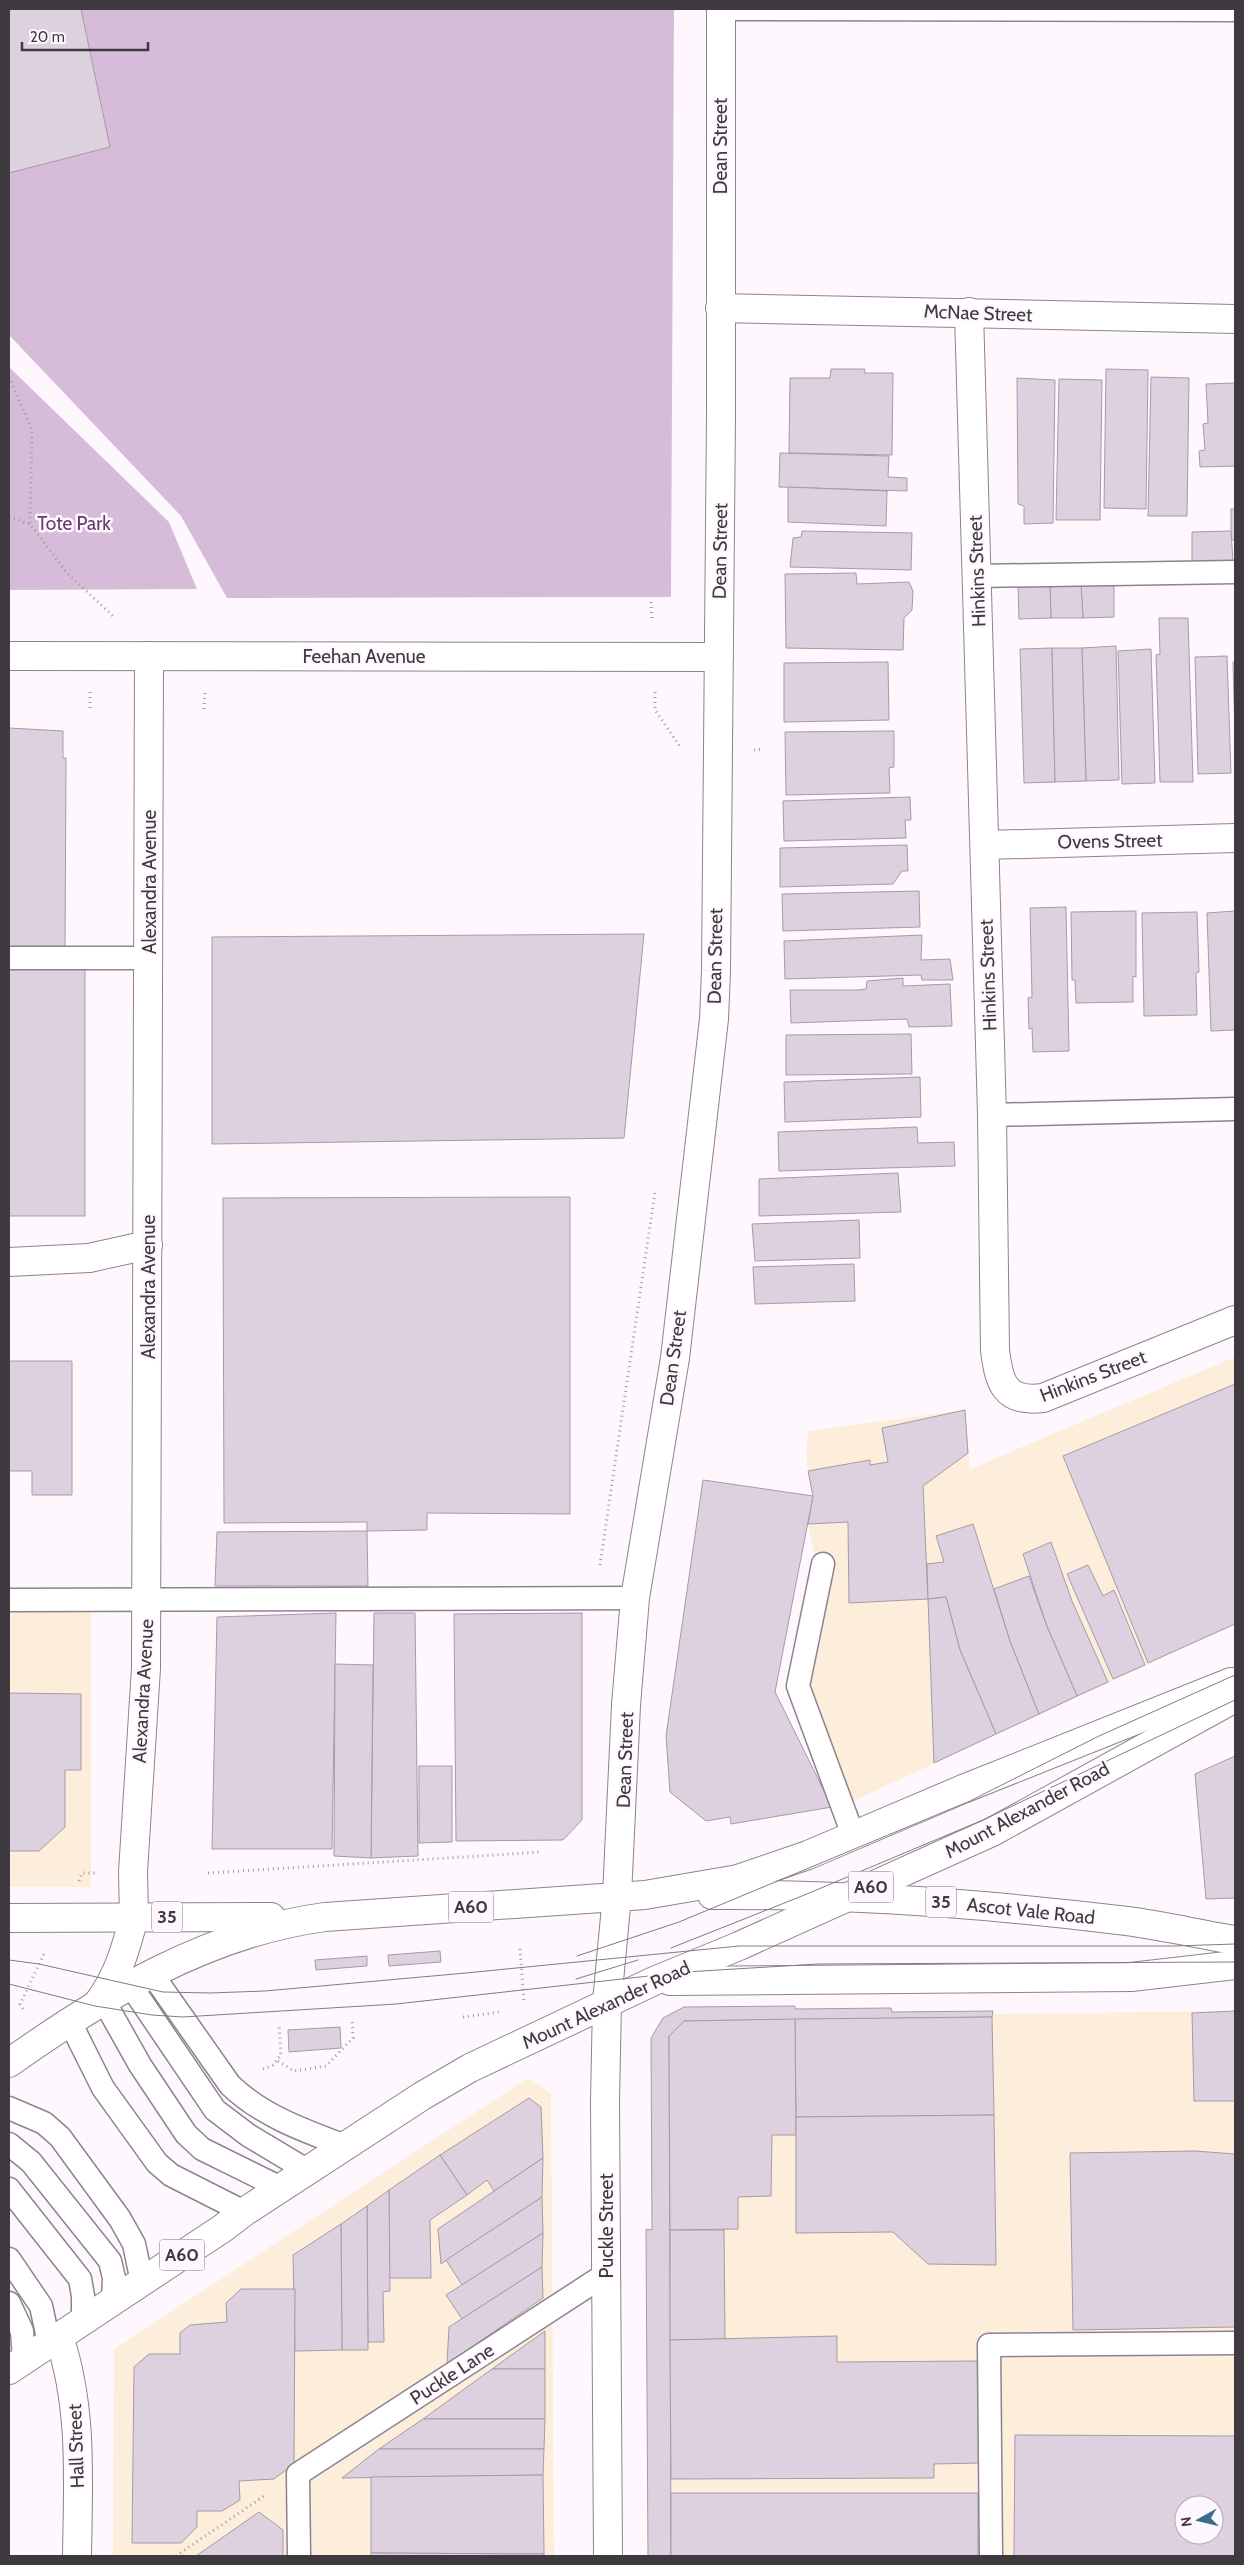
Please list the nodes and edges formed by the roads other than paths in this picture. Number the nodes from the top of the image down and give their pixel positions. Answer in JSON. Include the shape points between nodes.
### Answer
{"nodes":[{"id":1,"x":720,"y":9,"type":"edge"},
{"id":2,"x":1018,"y":10,"type":"edge"},
{"id":3,"x":1235,"y":10,"type":"edge"},
{"id":4,"x":720,"y":308,"type":"junction"},
{"id":5,"x":969,"y":312,"type":"junction"},
{"id":6,"x":1235,"y":320,"type":"edge"},
{"id":7,"x":1235,"y":572,"type":"edge"},
{"id":8,"x":977,"y":576,"type":"junction"},
{"id":9,"x":9,"y":656,"type":"edge"},
{"id":10,"x":149,"y":656,"type":"junction"},
{"id":11,"x":719,"y":657,"type":"junction"},
{"id":12,"x":1235,"y":838,"type":"edge"},
{"id":13,"x":985,"y":845,"type":"junction"},
{"id":14,"x":9,"y":958,"type":"edge"},
{"id":15,"x":149,"y":958,"type":"junction"},
{"id":16,"x":1235,"y":1109,"type":"edge"},
{"id":17,"x":992,"y":1115,"type":"junction"},
{"id":18,"x":148,"y":1246,"type":"junction"},
{"id":19,"x":9,"y":1262,"type":"edge"},
{"id":20,"x":1235,"y":1320,"type":"edge"},
{"id":21,"x":823,"y":1564,"type":"dead end"},
{"id":22,"x":636,"y":1598,"type":"junction"},
{"id":23,"x":9,"y":1600,"type":"edge"},
{"id":24,"x":147,"y":1601,"type":"junction"},
{"id":25,"x":1235,"y":1680,"type":"edge"},
{"id":26,"x":1235,"y":1698,"type":"edge"},
{"id":27,"x":853,"y":1835,"type":"junction"},
{"id":28,"x":645,"y":1895,"type":"junction"},
{"id":29,"x":617,"y":1896,"type":"junction"},
{"id":30,"x":846,"y":1898,"type":"junction"},
{"id":31,"x":134,"y":1917,"type":"junction"},
{"id":32,"x":325,"y":1917,"type":"junction"},
{"id":33,"x":9,"y":1918,"type":"edge"},
{"id":34,"x":1235,"y":1940,"type":"edge"},
{"id":35,"x":1235,"y":1965,"type":"edge"},
{"id":36,"x":142,"y":1980,"type":"junction"},
{"id":37,"x":654,"y":1981,"type":"junction"},
{"id":38,"x":607,"y":2002,"type":"junction"},
{"id":39,"x":100,"y":2003,"type":"junction"},
{"id":40,"x":70,"y":2022,"type":"junction"},
{"id":41,"x":9,"y":2064,"type":"edge"},
{"id":42,"x":9,"y":2108,"type":"edge"},
{"id":43,"x":9,"y":2144,"type":"edge"},
{"id":44,"x":345,"y":2146,"type":"junction"},
{"id":45,"x":308,"y":2171,"type":"junction"},
{"id":46,"x":281,"y":2188,"type":"junction"},
{"id":47,"x":9,"y":2189,"type":"edge"},
{"id":48,"x":244,"y":2212,"type":"junction"},
{"id":49,"x":9,"y":2259,"type":"edge"},
{"id":50,"x":606,"y":2274,"type":"junction"},
{"id":51,"x":142,"y":2282,"type":"junction"},
{"id":52,"x":113,"y":2302,"type":"junction"},
{"id":53,"x":9,"y":2303,"type":"edge"},
{"id":54,"x":83,"y":2322,"type":"junction"},
{"id":55,"x":54,"y":2340,"type":"junction"},
{"id":56,"x":1235,"y":2343,"type":"edge"},
{"id":57,"x":16,"y":2365,"type":"edge"},
{"id":58,"x":77,"y":2556,"type":"edge"},
{"id":59,"x":299,"y":2556,"type":"edge"},
{"id":60,"x":608,"y":2556,"type":"edge"},
{"id":61,"x":991,"y":2556,"type":"edge"}],
"edges":[{"from":1,"to":2,"type":"lane"},
{"from":1,"to":4,"type":"street","name":"Dean Street"},
{"from":2,"to":3,"type":"lane"},
{"from":4,"to":5,"type":"street","name":"McNae Street"},
{"from":4,"to":11,"type":"street","name":"Dean Street"},
{"from":5,"to":6,"type":"street","name":"McNae Street"},
{"from":5,"to":8,"type":"street","name":"Hinkins Street"},
{"from":7,"to":8,"type":"lane"},
{"from":8,"to":13,"type":"street","name":"Hinkins Street"},
{"from":9,"to":10,"type":"street","name":"Feehan Avenue"},
{"from":10,"to":11,"type":"street","name":"Feehan Avenue"},
{"from":10,"to":15,"type":"street","name":"Alexandra Avenue"},
{"from":11,"to":22,"type":"street","name":"Dean Street","via":[[714,1019],[675,1358]]},
{"from":12,"to":13,"type":"street","name":"Ovens Street"},
{"from":13,"to":17,"type":"street","name":"Hinkins Street"},
{"from":14,"to":15,"type":"lane"},
{"from":15,"to":18,"type":"street","name":"Alexandra Avenue"},
{"from":16,"to":17,"type":"lane"},
{"from":17,"to":20,"type":"street","name":"Hinkins Street","via":[[995,1350],[1000,1379],[1011,1394],[1030,1400],[1055,1394]]},
{"from":18,"to":19,"type":"street","via":[[89,1258]]},
{"from":18,"to":24,"type":"street","name":"Alexandra Avenue"},
{"from":21,"to":27,"type":"lane","via":[[798,1686]]},
{"from":22,"to":24,"type":"lane"},
{"from":22,"to":29,"type":"street","name":"Dean Street","via":[[626,1705]]},
{"from":23,"to":24,"type":"lane"},
{"from":24,"to":31,"type":"street","name":"Alexandra Avenue","via":[[133,1872]]},
{"from":25,"to":27,"type":"street","name":"Mount Alexander Road","number":"A60"},
{"from":26,"to":30,"type":"street","name":"Mount Alexander Road","number":"A60","via":[[992,1832]]},
{"from":27,"to":28,"type":"street","name":"Mount Alexander Road","number":"A60","via":[[808,1855],[738,1879]]},
{"from":28,"to":29,"type":"street","name":"Mount Alexander Road","number":"A60"},
{"from":28,"to":30,"type":"street","name":"Ascot Vale Road","number":"35"},
{"from":29,"to":32,"type":"street","name":"Mount Alexander Road","number":"A60"},
{"from":29,"to":38,"type":"street","name":"Puckle Street"},
{"from":30,"to":34,"type":"street","name":"Ascot Vale Road","number":"35","via":[[1008,1907],[1130,1922]]},
{"from":30,"to":37,"type":"street","name":"Mount Alexander Road","number":"A60"},
{"from":31,"to":32,"type":"street","number":"35"},
{"from":31,"to":33,"type":"street","number":"35"},
{"from":31,"to":39,"type":"street","name":"Mount Alexander Road","via":[[120,1966]]},
{"from":32,"to":36,"type":"street","name":"Mount Alexander Road","number":"A60","via":[[288,1922],[238,1936]]},
{"from":35,"to":37,"type":"street","via":[[1131,1977]]},
{"from":36,"to":39,"type":"street","name":"Mount Alexander Road","number":"A60"},
{"from":36,"to":44,"type":"lane","via":[[244,2100],[301,2129]]},
{"from":36,"to":45,"type":"lane","via":[[215,2110],[248,2135]]},
{"from":37,"to":38,"type":"street","name":"Mount Alexander Road","number":"A60"},
{"from":38,"to":44,"type":"street","name":"Mount Alexander Road","number":"A60","via":[[437,2087]]},
{"from":38,"to":50,"type":"street","name":"Puckle Street"},
{"from":39,"to":40,"type":"street","name":"Mount Alexander Road","number":"A60"},
{"from":39,"to":46,"type":"lane","via":[[186,2134],[202,2150]]},
{"from":40,"to":41,"type":"street","name":"Mount Alexander Road","number":"A60"},
{"from":40,"to":48,"type":"lane","via":[[103,2088],[157,2162],[171,2175]]},
{"from":42,"to":51,"type":"lane","via":[[44,2123],[71,2150],[134,2244]]},
{"from":43,"to":52,"type":"lane","via":[[31,2162],[110,2261],[114,2278]]},
{"from":44,"to":45,"type":"street","name":"Mount Alexander Road","number":"A60"},
{"from":45,"to":46,"type":"street","name":"Mount Alexander Road","number":"A60"},
{"from":46,"to":48,"type":"street","name":"Mount Alexander Road","number":"A60"},
{"from":47,"to":54,"type":"lane","via":[[80,2279]]},
{"from":48,"to":51,"type":"street","name":"Mount Alexander Road","number":"A60"},
{"from":49,"to":55,"type":"lane","via":[[41,2306]]},
{"from":50,"to":59,"type":"lane","name":"Puckle Lane","via":[[298,2474]]},
{"from":50,"to":60,"type":"street","name":"Puckle Street"},
{"from":51,"to":52,"type":"street","name":"Mount Alexander Road","number":"A60"},
{"from":52,"to":54,"type":"street","name":"Mount Alexander Road","number":"A60"},
{"from":53,"to":57,"type":"lane","via":[[22,2331]]},
{"from":54,"to":55,"type":"street","name":"Mount Alexander Road","number":"A60"},
{"from":55,"to":57,"type":"street","name":"Mount Alexander Road","number":"A60"},
{"from":55,"to":58,"type":"street","name":"Hall Street","via":[[68,2364],[74,2393],[78,2459]]},
{"from":56,"to":61,"type":"lane","via":[[988,2345]]}]}
